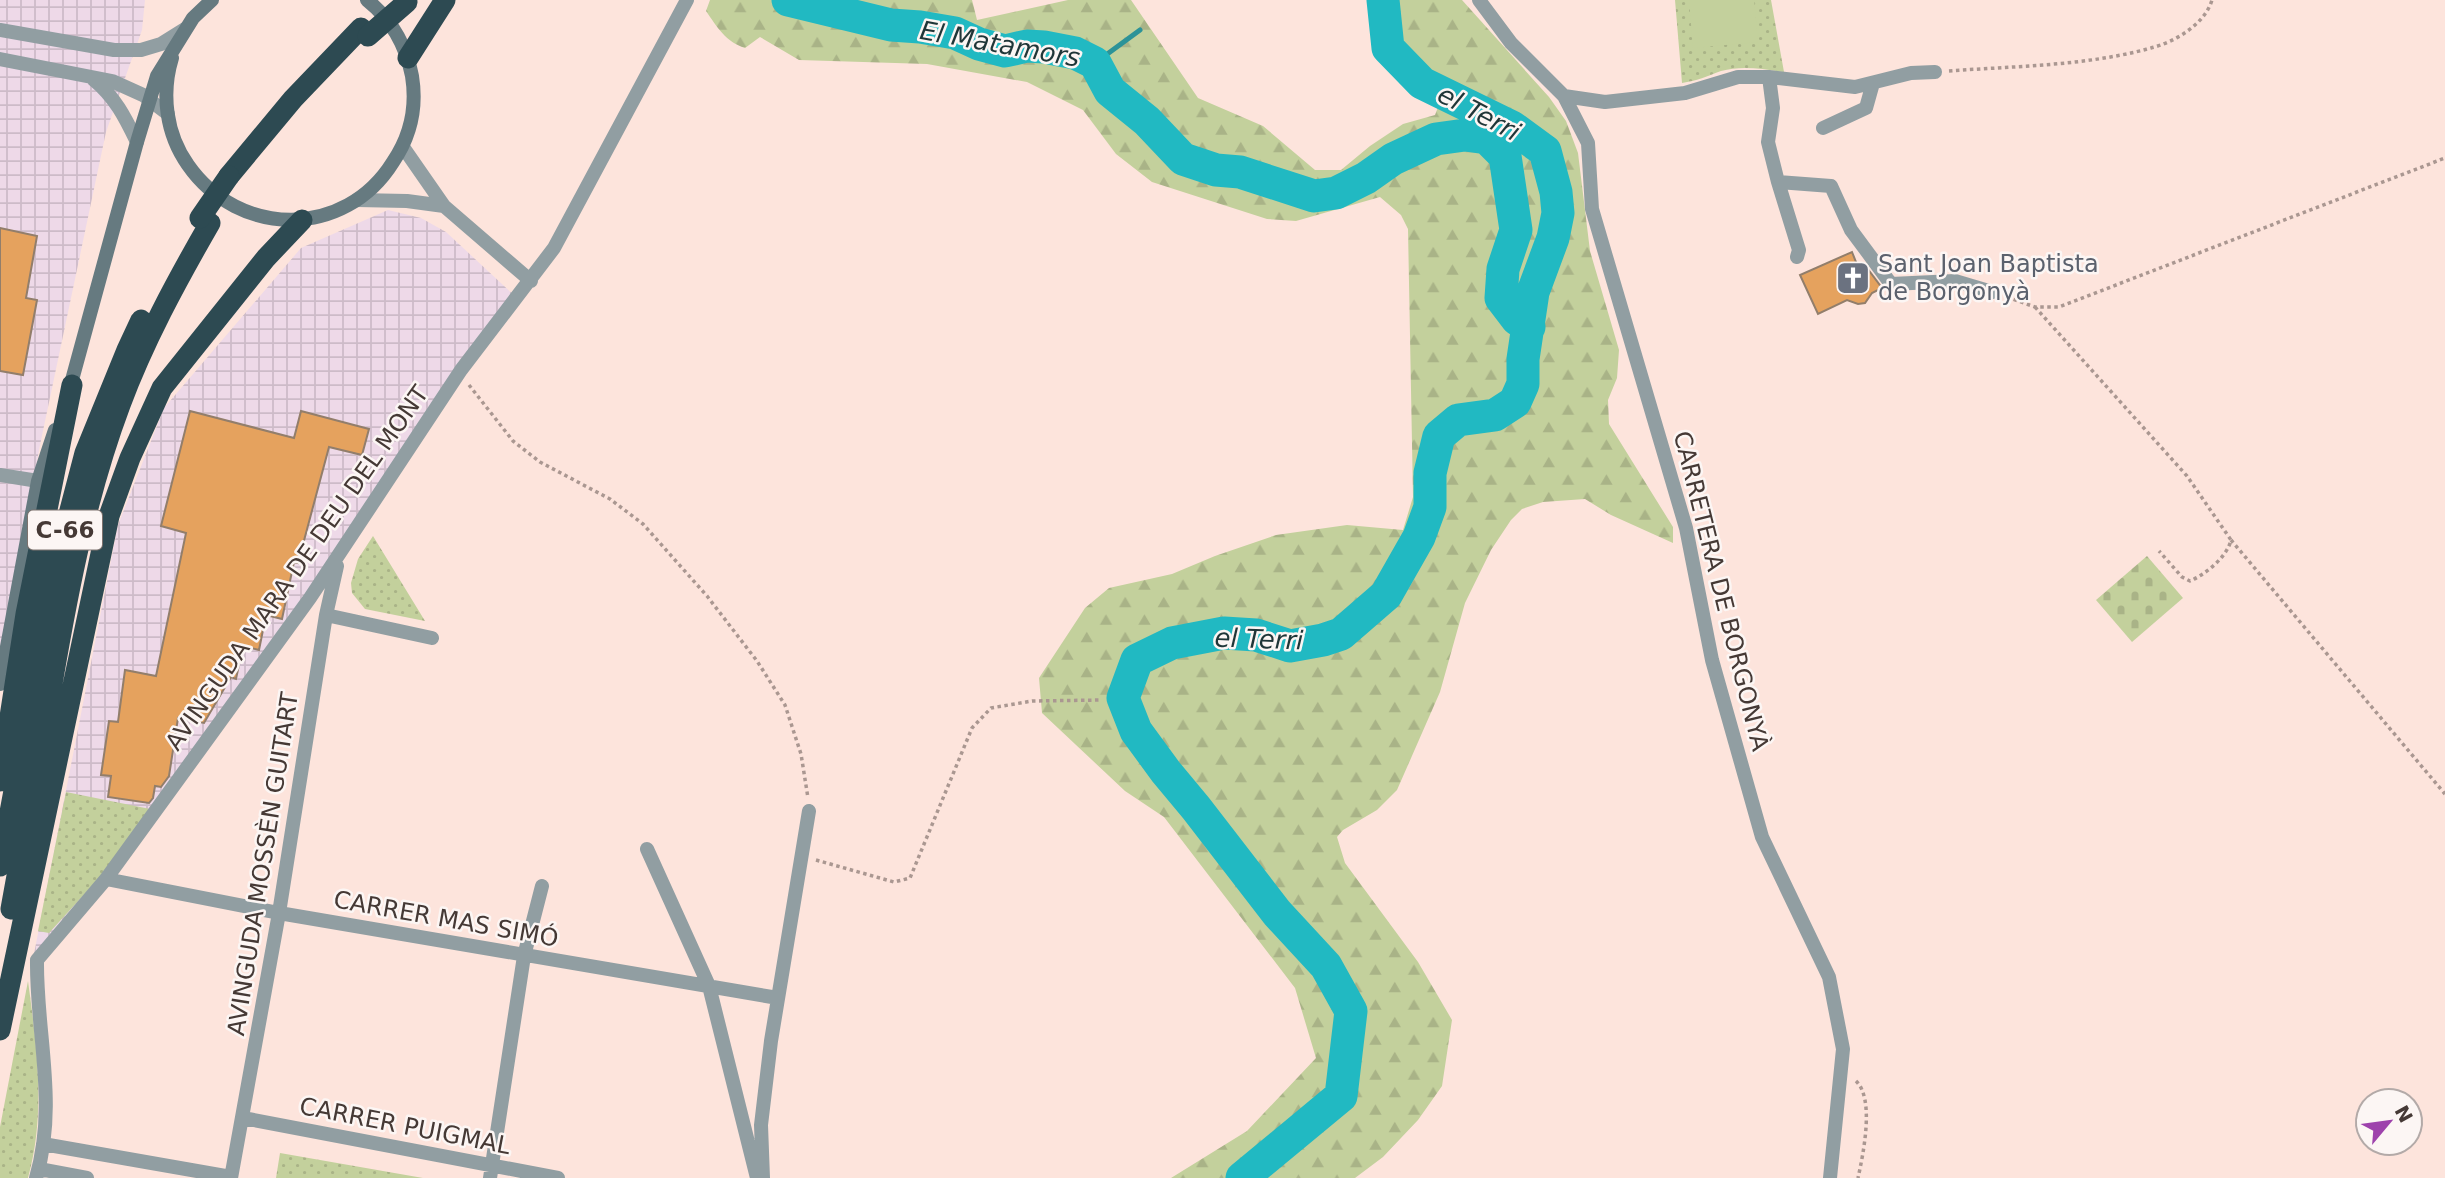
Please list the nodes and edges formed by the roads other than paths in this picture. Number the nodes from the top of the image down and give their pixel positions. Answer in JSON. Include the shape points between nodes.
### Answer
{"nodes":[{"id":1,"x":368,"y":0,"type":"edge"},
{"id":2,"x":445,"y":0,"type":"edge"},
{"id":3,"x":687,"y":0,"type":"edge"},
{"id":4,"x":1479,"y":0,"type":"edge"},
{"id":5,"x":403,"y":1,"type":"edge"},
{"id":6,"x":206,"y":3,"type":"edge"},
{"id":7,"x":185,"y":29,"type":"junction"},
{"id":8,"x":0,"y":30,"type":"edge"},
{"id":9,"x":176,"y":47,"type":"junction"},
{"id":10,"x":408,"y":58,"type":"junction"},
{"id":11,"x":0,"y":59,"type":"edge"},
{"id":12,"x":1935,"y":72,"type":"road end"},
{"id":13,"x":90,"y":76,"type":"junction"},
{"id":14,"x":1769,"y":77,"type":"junction"},
{"id":15,"x":1872,"y":83,"type":"junction"},
{"id":16,"x":1564,"y":96,"type":"junction"},
{"id":17,"x":149,"y":100,"type":"junction"},
{"id":18,"x":168,"y":114,"type":"junction"},
{"id":19,"x":1823,"y":128,"type":"dead end"},
{"id":20,"x":136,"y":142,"type":"junction"},
{"id":21,"x":403,"y":148,"type":"junction"},
{"id":22,"x":1778,"y":182,"type":"junction"},
{"id":23,"x":358,"y":200,"type":"junction"},
{"id":24,"x":444,"y":206,"type":"junction"},
{"id":25,"x":302,"y":220,"type":"junction"},
{"id":26,"x":205,"y":221,"type":"junction"},
{"id":27,"x":1797,"y":257,"type":"dead end"},
{"id":28,"x":531,"y":281,"type":"junction"},
{"id":29,"x":1992,"y":292,"type":"road end"},
{"id":30,"x":72,"y":385,"type":"junction"},
{"id":31,"x":0,"y":475,"type":"edge"},
{"id":32,"x":38,"y":481,"type":"junction"},
{"id":33,"x":339,"y":557,"type":"junction"},
{"id":34,"x":326,"y":615,"type":"junction"},
{"id":35,"x":432,"y":638,"type":"dead end"},
{"id":36,"x":0,"y":684,"type":"edge"},
{"id":37,"x":0,"y":781,"type":"edge"},
{"id":38,"x":809,"y":811,"type":"road end"},
{"id":39,"x":647,"y":849,"type":"dead end"},
{"id":40,"x":0,"y":866,"type":"edge"},
{"id":41,"x":106,"y":879,"type":"junction"},
{"id":42,"x":542,"y":886,"type":"dead end"},
{"id":43,"x":279,"y":914,"type":"junction"},
{"id":44,"x":524,"y":956,"type":"junction"},
{"id":45,"x":0,"y":967,"type":"edge"},
{"id":46,"x":709,"y":986,"type":"junction"},
{"id":47,"x":778,"y":998,"type":"junction"},
{"id":48,"x":0,"y":1030,"type":"edge"},
{"id":49,"x":243,"y":1118,"type":"junction"},
{"id":50,"x":43,"y":1144,"type":"junction"},
{"id":51,"x":491,"y":1172,"type":"edge"},
{"id":52,"x":38,"y":1174,"type":"edge"},
{"id":53,"x":87,"y":1178,"type":"edge"},
{"id":54,"x":231,"y":1178,"type":"edge"},
{"id":55,"x":558,"y":1178,"type":"edge"},
{"id":56,"x":757,"y":1178,"type":"edge"},
{"id":57,"x":764,"y":1178,"type":"edge"},
{"id":58,"x":1830,"y":1178,"type":"edge"}],
"edges":[{"from":1,"to":10,"type":"street","via":[[397,33]]},
{"from":2,"to":10,"type":"highway"},
{"from":3,"to":28,"type":"street","name":"AVINGUDA MARA DE DEU DEL MONT","via":[[554,248]]},
{"from":4,"to":16,"type":"street","name":"CARRETERA DE BORGONYÀ","via":[[1511,43]]},
{"from":5,"to":26,"type":"highway","number":"C-66","via":[[293,99]]},
{"from":6,"to":7,"type":"street"},
{"from":7,"to":8,"type":"street","via":[[141,50],[114,50]]},
{"from":7,"to":9,"type":"street"},
{"from":9,"to":17,"type":"street","via":[[157,76]]},
{"from":9,"to":18,"type":"street","via":[[166,91]]},
{"from":10,"to":21,"type":"street","via":[[414,88]]},
{"from":11,"to":13,"type":"street"},
{"from":12,"to":15,"type":"street"},
{"from":13,"to":17,"type":"street","via":[[112,81]]},
{"from":13,"to":20,"type":"street","via":[[122,109]]},
{"from":14,"to":15,"type":"street","via":[[1855,87]]},
{"from":14,"to":16,"type":"street","via":[[1738,77],[1685,93],[1605,102]]},
{"from":14,"to":22,"type":"street","via":[[1773,108],[1768,142]]},
{"from":15,"to":19,"type":"street","via":[[1866,108]]},
{"from":16,"to":58,"type":"street","name":"CARRETERA DE BORGONYÀ","via":[[1588,143],[1592,209],[1686,528],[1712,660],[1758,824],[1829,977],[1843,1049]]},
{"from":17,"to":18,"type":"street"},
{"from":17,"to":20,"type":"street"},
{"from":18,"to":25,"type":"street","via":[[183,158],[214,194],[255,215]]},
{"from":20,"to":30,"type":"street"},
{"from":21,"to":23,"type":"street","via":[[384,177]]},
{"from":21,"to":24,"type":"street"},
{"from":22,"to":27,"type":"street","via":[[1799,250]]},
{"from":22,"to":29,"type":"street","via":[[1831,186],[1852,230],[1891,284],[1955,281]]},
{"from":23,"to":24,"type":"street"},
{"from":23,"to":25,"type":"street"},
{"from":24,"to":28,"type":"street"},
{"from":25,"to":48,"type":"highway","via":[[162,388],[130,458],[110,516]]},
{"from":26,"to":40,"type":"highway","number":"C-66","via":[[149,305],[86,453],[56,565]]},
{"from":26,"to":45,"type":"highway","number":"C-66","via":[[120,405],[92,492],[73,564]]},
{"from":28,"to":33,"type":"street","name":"AVINGUDA MARA DE DEU DEL MONT","via":[[459,373]]},
{"from":30,"to":32,"type":"street"},
{"from":30,"to":37,"type":"highway","via":[[26,614]]},
{"from":31,"to":32,"type":"street"},
{"from":32,"to":36,"type":"street"},
{"from":33,"to":34,"type":"street","name":"AVINGUDA MOSSÈN GUITART"},
{"from":33,"to":41,"type":"street","name":"AVINGUDA MARA DE DEU DEL MONT"},
{"from":34,"to":35,"type":"street"},
{"from":34,"to":43,"type":"street","name":"AVINGUDA MOSSÈN GUITART"},
{"from":38,"to":47,"type":"street"},
{"from":39,"to":46,"type":"street"},
{"from":41,"to":43,"type":"street","name":"CARRER MAS SIMÓ"},
{"from":41,"to":50,"type":"street","name":"AVINGUDA MARA DE DEU DEL MONT","via":[[37,960],[46,1073]]},
{"from":42,"to":44,"type":"street"},
{"from":43,"to":44,"type":"street","name":"CARRER MAS SIMÓ"},
{"from":43,"to":49,"type":"street","name":"AVINGUDA MOSSÈN GUITART"},
{"from":44,"to":46,"type":"street","name":"CARRER MAS SIMÓ"},
{"from":44,"to":51,"type":"street"},
{"from":46,"to":47,"type":"street","name":"CARRER MAS SIMÓ"},
{"from":46,"to":56,"type":"street"},
{"from":47,"to":57,"type":"street","via":[[761,1125]]},
{"from":49,"to":51,"type":"street","name":"CARRER PUIGMAL"},
{"from":49,"to":54,"type":"street","name":"AVINGUDA MOSSÈN GUITART"},
{"from":50,"to":52,"type":"street","name":"AVINGUDA MARA DE DEU DEL MONT"},
{"from":50,"to":54,"type":"street"},
{"from":51,"to":55,"type":"street","name":"CARRER PUIGMAL"},
{"from":52,"to":53,"type":"street"}]}
